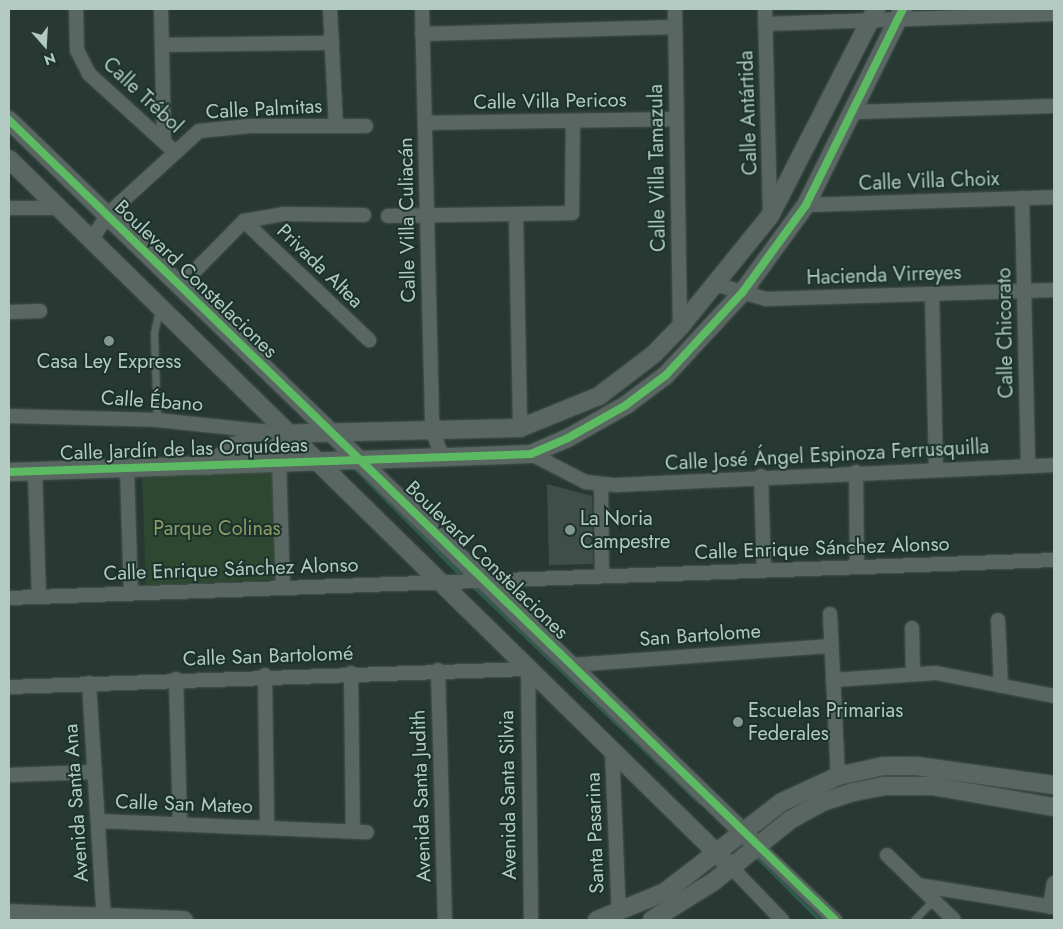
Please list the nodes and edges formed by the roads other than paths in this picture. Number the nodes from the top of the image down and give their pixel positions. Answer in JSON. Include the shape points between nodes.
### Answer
{"nodes":[{"id":1,"x":76,"y":9,"type":"edge"},
{"id":2,"x":160,"y":9,"type":"edge"},
{"id":3,"x":330,"y":9,"type":"edge"},
{"id":4,"x":422,"y":9,"type":"edge"},
{"id":5,"x":675,"y":9,"type":"edge"},
{"id":6,"x":765,"y":9,"type":"edge"},
{"id":7,"x":872,"y":14,"type":"edge"},
{"id":8,"x":901,"y":14,"type":"edge"},
{"id":9,"x":1054,"y":14,"type":"edge"},
{"id":10,"x":765,"y":24,"type":"junction"},
{"id":11,"x":675,"y":27,"type":"junction"},
{"id":12,"x":422,"y":34,"type":"junction"},
{"id":13,"x":332,"y":43,"type":"junction"},
{"id":14,"x":163,"y":45,"type":"junction"},
{"id":15,"x":1054,"y":106,"type":"edge"},
{"id":16,"x":854,"y":112,"type":"junction"},
{"id":17,"x":9,"y":120,"type":"edge"},
{"id":18,"x":675,"y":120,"type":"junction"},
{"id":19,"x":572,"y":121,"type":"junction"},
{"id":20,"x":425,"y":123,"type":"junction"},
{"id":21,"x":336,"y":126,"type":"junction"},
{"id":22,"x":366,"y":126,"type":"dead end"},
{"id":23,"x":169,"y":146,"type":"junction"},
{"id":24,"x":9,"y":158,"type":"edge"},
{"id":25,"x":1054,"y":197,"type":"edge"},
{"id":26,"x":1022,"y":198,"type":"junction"},
{"id":27,"x":806,"y":205,"type":"junction"},
{"id":28,"x":9,"y":208,"type":"edge"},
{"id":29,"x":57,"y":208,"type":"junction"},
{"id":30,"x":427,"y":214,"type":"junction"},
{"id":31,"x":516,"y":214,"type":"junction"},
{"id":32,"x":364,"y":215,"type":"dead end"},
{"id":33,"x":388,"y":216,"type":"dead end"},
{"id":34,"x":770,"y":216,"type":"junction"},
{"id":35,"x":106,"y":217,"type":"junction"},
{"id":36,"x":244,"y":221,"type":"junction"},
{"id":37,"x":93,"y":237,"type":"junction"},
{"id":38,"x":718,"y":285,"type":"junction"},
{"id":39,"x":181,"y":286,"type":"junction"},
{"id":40,"x":1054,"y":290,"type":"edge"},
{"id":41,"x":1024,"y":291,"type":"junction"},
{"id":42,"x":742,"y":293,"type":"junction"},
{"id":43,"x":932,"y":294,"type":"junction"},
{"id":44,"x":160,"y":309,"type":"junction"},
{"id":45,"x":40,"y":311,"type":"dead end"},
{"id":46,"x":9,"y":312,"type":"edge"},
{"id":47,"x":680,"y":327,"type":"junction"},
{"id":48,"x":368,"y":340,"type":"dead end"},
{"id":49,"x":9,"y":416,"type":"edge"},
{"id":50,"x":156,"y":420,"type":"junction"},
{"id":51,"x":520,"y":428,"type":"junction"},
{"id":52,"x":432,"y":430,"type":"junction"},
{"id":53,"x":330,"y":432,"type":"junction"},
{"id":54,"x":292,"y":434,"type":"junction"},
{"id":55,"x":531,"y":454,"type":"junction"},
{"id":56,"x":443,"y":458,"type":"junction"},
{"id":57,"x":279,"y":460,"type":"junction"},
{"id":58,"x":314,"y":460,"type":"junction"},
{"id":59,"x":361,"y":460,"type":"junction"},
{"id":60,"x":1054,"y":465,"type":"edge"},
{"id":61,"x":209,"y":466,"type":"junction"},
{"id":62,"x":1028,"y":466,"type":"junction"},
{"id":63,"x":127,"y":468,"type":"junction"},
{"id":64,"x":936,"y":469,"type":"junction"},
{"id":65,"x":35,"y":471,"type":"junction"},
{"id":66,"x":9,"y":472,"type":"edge"},
{"id":67,"x":856,"y":472,"type":"junction"},
{"id":68,"x":762,"y":476,"type":"junction"},
{"id":69,"x":601,"y":484,"type":"junction"},
{"id":70,"x":1054,"y":560,"type":"edge"},
{"id":71,"x":857,"y":567,"type":"junction"},
{"id":72,"x":764,"y":570,"type":"junction"},
{"id":73,"x":602,"y":574,"type":"junction"},
{"id":74,"x":478,"y":580,"type":"junction"},
{"id":75,"x":447,"y":582,"type":"junction"},
{"id":76,"x":283,"y":586,"type":"junction"},
{"id":77,"x":131,"y":592,"type":"junction"},
{"id":78,"x":39,"y":596,"type":"junction"},
{"id":79,"x":9,"y":598,"type":"edge"},
{"id":80,"x":830,"y":614,"type":"dead end"},
{"id":81,"x":998,"y":620,"type":"dead end"},
{"id":82,"x":912,"y":628,"type":"dead end"},
{"id":83,"x":832,"y":646,"type":"junction"},
{"id":84,"x":571,"y":665,"type":"junction"},
{"id":85,"x":528,"y":669,"type":"junction"},
{"id":86,"x":438,"y":670,"type":"junction"},
{"id":87,"x":351,"y":673,"type":"junction"},
{"id":88,"x":913,"y":673,"type":"junction"},
{"id":89,"x":265,"y":675,"type":"junction"},
{"id":90,"x":176,"y":680,"type":"junction"},
{"id":91,"x":833,"y":680,"type":"junction"},
{"id":92,"x":89,"y":683,"type":"junction"},
{"id":93,"x":1001,"y":686,"type":"junction"},
{"id":94,"x":9,"y":687,"type":"edge"},
{"id":95,"x":1054,"y":696,"type":"edge"},
{"id":96,"x":612,"y":750,"type":"junction"},
{"id":97,"x":93,"y":772,"type":"junction"},
{"id":98,"x":9,"y":775,"type":"edge"},
{"id":99,"x":838,"y":776,"type":"junction"},
{"id":100,"x":1054,"y":785,"type":"edge"},
{"id":101,"x":1054,"y":808,"type":"edge"},
{"id":102,"x":99,"y":821,"type":"junction"},
{"id":103,"x":180,"y":824,"type":"junction"},
{"id":104,"x":267,"y":827,"type":"junction"},
{"id":105,"x":730,"y":842,"type":"junction"},
{"id":106,"x":887,"y":855,"type":"dead end"},
{"id":107,"x":745,"y":856,"type":"junction"},
{"id":108,"x":1054,"y":883,"type":"edge"},
{"id":109,"x":918,"y":885,"type":"junction"},
{"id":110,"x":934,"y":900,"type":"junction"},
{"id":111,"x":1052,"y":907,"type":"edge"},
{"id":112,"x":9,"y":913,"type":"edge"},
{"id":113,"x":619,"y":914,"type":"junction"},
{"id":114,"x":104,"y":919,"type":"edge"},
{"id":115,"x":184,"y":920,"type":"edge"},
{"id":116,"x":445,"y":920,"type":"edge"},
{"id":117,"x":531,"y":920,"type":"edge"},
{"id":118,"x":597,"y":920,"type":"edge"},
{"id":119,"x":652,"y":920,"type":"edge"},
{"id":120,"x":782,"y":920,"type":"edge"},
{"id":121,"x":835,"y":920,"type":"edge"},
{"id":122,"x":914,"y":920,"type":"edge"},
{"id":123,"x":954,"y":920,"type":"edge"}],
"edges":[{"from":1,"to":23,"type":"street","name":"Calle Trébol","via":[[77,50],[89,74]]},
{"from":2,"to":14,"type":"street"},
{"from":3,"to":13,"type":"street"},
{"from":4,"to":12,"type":"street","name":"Calle Villa Culiacán"},
{"from":5,"to":11,"type":"street","name":"Calle Villa Tamazula"},
{"from":6,"to":10,"type":"street","name":"Calle Antártida"},
{"from":7,"to":8,"type":"street"},
{"from":7,"to":10,"type":"street"},
{"from":7,"to":34,"type":"street"},
{"from":8,"to":9,"type":"street"},
{"from":8,"to":16,"type":"street"},
{"from":10,"to":34,"type":"street","name":"Calle Antártida"},
{"from":11,"to":12,"type":"street"},
{"from":11,"to":18,"type":"street","name":"Calle Villa Tamazula"},
{"from":12,"to":20,"type":"street","name":"Calle Villa Culiacán"},
{"from":13,"to":14,"type":"street"},
{"from":13,"to":21,"type":"street"},
{"from":14,"to":23,"type":"street"},
{"from":15,"to":16,"type":"street"},
{"from":16,"to":27,"type":"street"},
{"from":17,"to":35,"type":"street","name":"Boulevard Constelaciones"},
{"from":18,"to":19,"type":"street","name":"Calle Villa Pericos"},
{"from":18,"to":47,"type":"street","name":"Calle Villa Tamazula"},
{"from":19,"to":20,"type":"street","name":"Calle Villa Pericos"},
{"from":19,"to":31,"type":"street","via":[[572,213]]},
{"from":20,"to":30,"type":"street","name":"Calle Villa Culiacán"},
{"from":21,"to":22,"type":"street","name":"Calle Palmitas"},
{"from":21,"to":23,"type":"street","name":"Calle Palmitas","via":[[210,129]]},
{"from":23,"to":35,"type":"street","name":"Calle Palmitas"},
{"from":24,"to":29,"type":"street","name":"Boulevard Constelaciones"},
{"from":25,"to":26,"type":"street","name":"Calle Villa Choix"},
{"from":26,"to":27,"type":"street","name":"Calle Villa Choix"},
{"from":26,"to":41,"type":"street","name":"Calle Chicorato"},
{"from":27,"to":42,"type":"street"},
{"from":28,"to":29,"type":"street"},
{"from":29,"to":37,"type":"street","name":"Boulevard Constelaciones"},
{"from":30,"to":31,"type":"street"},
{"from":30,"to":33,"type":"street"},
{"from":30,"to":52,"type":"street","name":"Calle Villa Culiacán"},
{"from":31,"to":51,"type":"street"},
{"from":32,"to":36,"type":"street","via":[[283,214]]},
{"from":34,"to":38,"type":"street"},
{"from":35,"to":37,"type":"street","name":"Calle Palmitas"},
{"from":35,"to":39,"type":"street","name":"Boulevard Constelaciones"},
{"from":36,"to":39,"type":"street"},
{"from":36,"to":48,"type":"street","name":"Privada Altea"},
{"from":37,"to":44,"type":"street","name":"Boulevard Constelaciones"},
{"from":38,"to":42,"type":"street","name":"Hacienda Virreyes"},
{"from":38,"to":47,"type":"street"},
{"from":39,"to":53,"type":"street","name":"Boulevard Constelaciones"},
{"from":40,"to":41,"type":"street","name":"Hacienda Virreyes"},
{"from":41,"to":43,"type":"street","name":"Hacienda Virreyes"},
{"from":41,"to":62,"type":"street","name":"Calle Chicorato"},
{"from":42,"to":43,"type":"street","name":"Hacienda Virreyes","via":[[766,299]]},
{"from":42,"to":55,"type":"street","via":[[666,375],[609,415]]},
{"from":43,"to":64,"type":"street"},
{"from":44,"to":50,"type":"lane","via":[[154,333]]},
{"from":44,"to":54,"type":"street","name":"Boulevard Constelaciones"},
{"from":45,"to":46,"type":"street"},
{"from":47,"to":51,"type":"street","via":[[654,354],[599,396]]},
{"from":49,"to":50,"type":"street","name":"Calle Ébano"},
{"from":50,"to":54,"type":"street","name":"Calle Ébano"},
{"from":51,"to":52,"type":"street","name":"Calle Jardín de las Orquídeas"},
{"from":52,"to":53,"type":"street","name":"Calle Jardín de las Orquídeas"},
{"from":52,"to":56,"type":"street"},
{"from":53,"to":54,"type":"street","name":"Calle Jardín de las Orquídeas"},
{"from":53,"to":59,"type":"street","name":"Boulevard Constelaciones"},
{"from":54,"to":58,"type":"street","name":"Boulevard Constelaciones"},
{"from":54,"to":61,"type":"street","name":"Calle Jardín de las Orquídeas","via":[[272,434],[234,446]]},
{"from":55,"to":56,"type":"street","name":"Calle Jardín de las Orquídeas"},
{"from":55,"to":69,"type":"street","name":"Calle José Ángel Espinoza Ferrusquilla","via":[[565,473]]},
{"from":56,"to":59,"type":"street","name":"Calle Jardín de las Orquídeas"},
{"from":57,"to":58,"type":"street","name":"Calle Jardín de las Orquídeas"},
{"from":57,"to":61,"type":"street","name":"Calle Jardín de las Orquídeas"},
{"from":57,"to":76,"type":"street"},
{"from":58,"to":59,"type":"street","name":"Calle Jardín de las Orquídeas"},
{"from":58,"to":75,"type":"street","name":"Boulevard Constelaciones"},
{"from":59,"to":74,"type":"street","name":"Boulevard Constelaciones"},
{"from":60,"to":62,"type":"street","name":"Calle José Ángel Espinoza Ferrusquilla"},
{"from":61,"to":63,"type":"street","name":"Calle Jardín de las Orquídeas"},
{"from":62,"to":64,"type":"street","name":"Calle José Ángel Espinoza Ferrusquilla"},
{"from":63,"to":65,"type":"street","name":"Calle Jardín de las Orquídeas"},
{"from":63,"to":77,"type":"street"},
{"from":64,"to":67,"type":"street","name":"Calle José Ángel Espinoza Ferrusquilla"},
{"from":65,"to":66,"type":"street","name":"Calle Jardín de las Orquídeas"},
{"from":65,"to":78,"type":"street"},
{"from":67,"to":68,"type":"street","name":"Calle José Ángel Espinoza Ferrusquilla"},
{"from":67,"to":71,"type":"street"},
{"from":68,"to":69,"type":"street","name":"Calle José Ángel Espinoza Ferrusquilla"},
{"from":68,"to":72,"type":"street"},
{"from":69,"to":73,"type":"street"},
{"from":70,"to":71,"type":"street","name":"Calle Enrique Sánchez Alonso"},
{"from":71,"to":72,"type":"street","name":"Calle Enrique Sánchez Alonso"},
{"from":72,"to":73,"type":"street","name":"Calle Enrique Sánchez Alonso"},
{"from":73,"to":74,"type":"street","name":"Calle Enrique Sánchez Alonso"},
{"from":74,"to":75,"type":"street","name":"Calle Enrique Sánchez Alonso"},
{"from":74,"to":84,"type":"street","name":"Boulevard Constelaciones"},
{"from":75,"to":76,"type":"street","name":"Calle Enrique Sánchez Alonso"},
{"from":75,"to":85,"type":"street","name":"Boulevard Constelaciones"},
{"from":76,"to":77,"type":"street","name":"Calle Enrique Sánchez Alonso"},
{"from":77,"to":78,"type":"street","name":"Calle Enrique Sánchez Alonso"},
{"from":78,"to":79,"type":"street","name":"Calle Enrique Sánchez Alonso"},
{"from":80,"to":83,"type":"street"},
{"from":81,"to":93,"type":"street"},
{"from":82,"to":88,"type":"street"},
{"from":83,"to":84,"type":"street","name":"San Bartolome"},
{"from":83,"to":91,"type":"street"},
{"from":84,"to":105,"type":"street","name":"Boulevard Constelaciones"},
{"from":85,"to":86,"type":"street","name":"Calle San Bartolomé"},
{"from":85,"to":96,"type":"street","name":"Boulevard Constelaciones"},
{"from":85,"to":117,"type":"street","name":"Avenida Santa Silvia"},
{"from":86,"to":87,"type":"street","name":"Calle San Bartolomé"},
{"from":86,"to":116,"type":"street","name":"Avenida Santa Judith"},
{"from":87,"to":89,"type":"street","name":"Calle San Bartolomé"},
{"from":87,"to":104,"type":"street","name":"Calle San Mateo","via":[[360,831]]},
{"from":88,"to":91,"type":"street"},
{"from":88,"to":93,"type":"street","via":[[936,673]]},
{"from":89,"to":90,"type":"street","name":"Calle San Bartolomé"},
{"from":89,"to":104,"type":"street"},
{"from":90,"to":92,"type":"street","name":"Calle San Bartolomé"},
{"from":90,"to":103,"type":"street"},
{"from":91,"to":99,"type":"street"},
{"from":92,"to":94,"type":"street","name":"Calle San Bartolomé"},
{"from":92,"to":97,"type":"street","name":"Avenida Santa Ana"},
{"from":93,"to":95,"type":"street"},
{"from":96,"to":105,"type":"street","name":"Boulevard Constelaciones"},
{"from":96,"to":113,"type":"street","name":"Santa Pasarina"},
{"from":97,"to":98,"type":"street"},
{"from":97,"to":102,"type":"street","name":"Avenida Santa Ana"},
{"from":99,"to":100,"type":"street","via":[[883,766],[917,766]]},
{"from":99,"to":105,"type":"street","via":[[782,802]]},
{"from":101,"to":107,"type":"street","via":[[932,786],[884,786],[823,802]]},
{"from":102,"to":103,"type":"street","name":"Calle San Mateo"},
{"from":102,"to":114,"type":"street","name":"Avenida Santa Ana"},
{"from":103,"to":104,"type":"street","name":"Calle San Mateo"},
{"from":105,"to":107,"type":"street","name":"Boulevard Constelaciones"},
{"from":105,"to":107,"type":"street","name":"Boulevard Constelaciones"},
{"from":105,"to":113,"type":"street","via":[[665,892]]},
{"from":106,"to":109,"type":"street"},
{"from":107,"to":119,"type":"street"},
{"from":107,"to":120,"type":"street","name":"Boulevard Constelaciones"},
{"from":107,"to":121,"type":"street","name":"Boulevard Constelaciones"},
{"from":108,"to":111,"type":"street"},
{"from":109,"to":110,"type":"street"},
{"from":109,"to":111,"type":"street"},
{"from":110,"to":122,"type":"lane"},
{"from":110,"to":123,"type":"street"},
{"from":112,"to":114,"type":"street"},
{"from":113,"to":118,"type":"street"},
{"from":114,"to":115,"type":"street"}]}
